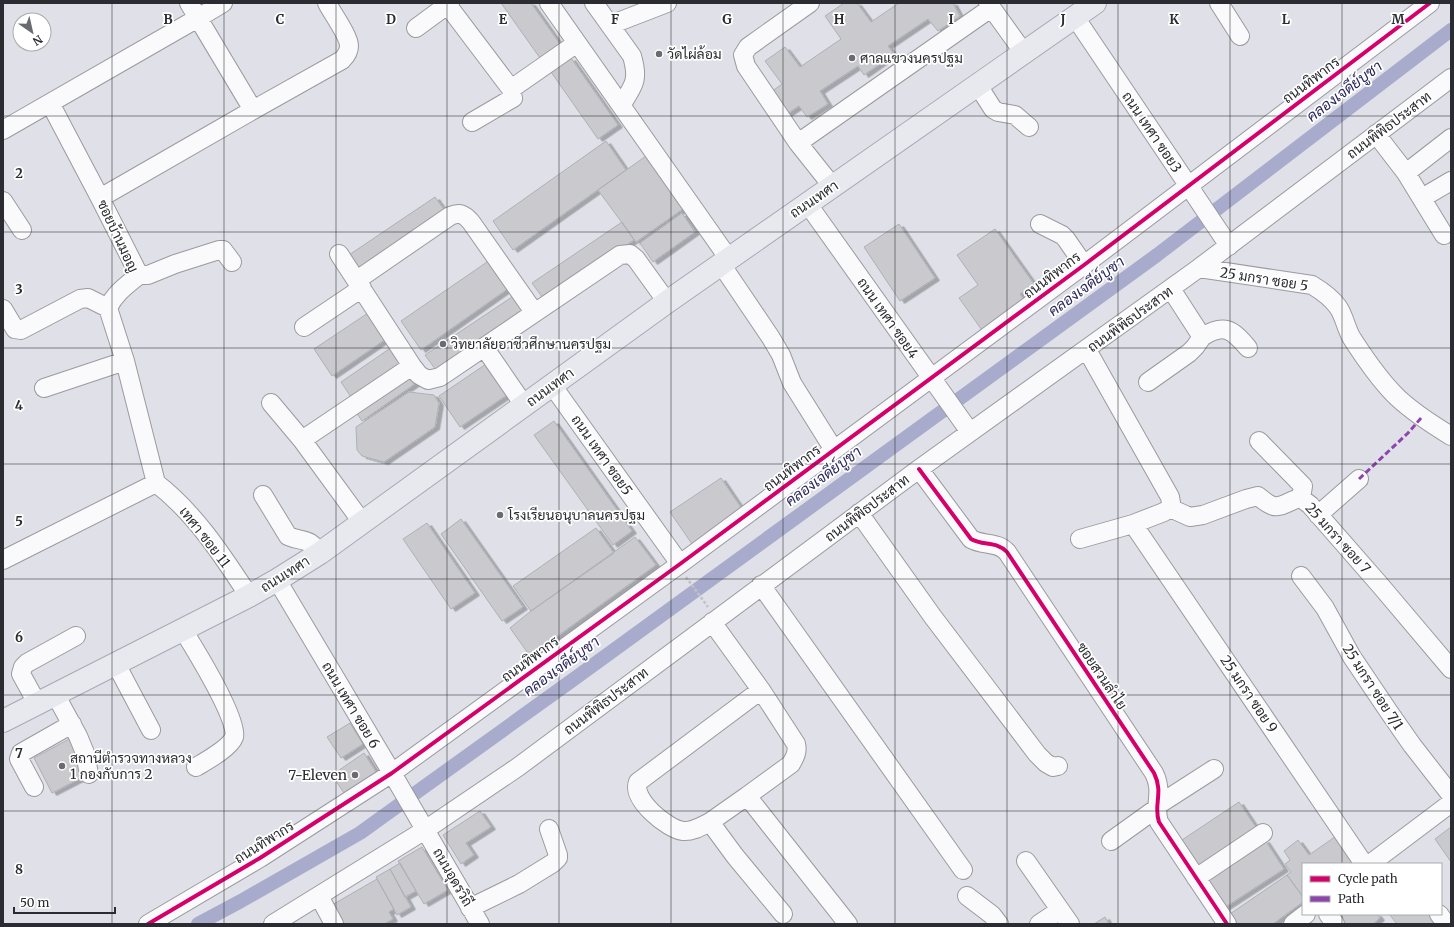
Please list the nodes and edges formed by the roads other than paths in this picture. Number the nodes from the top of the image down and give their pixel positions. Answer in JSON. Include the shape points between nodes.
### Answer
{"nodes":[{"id":1,"x":223,"y":3,"type":"edge"},
{"id":2,"x":327,"y":3,"type":"edge"},
{"id":3,"x":594,"y":3,"type":"edge"},
{"id":4,"x":667,"y":3,"type":"edge"},
{"id":5,"x":810,"y":3,"type":"edge"},
{"id":6,"x":1095,"y":3,"type":"edge"},
{"id":7,"x":1218,"y":3,"type":"edge"},
{"id":8,"x":1430,"y":3,"type":"edge"},
{"id":9,"x":448,"y":4,"type":"edge"},
{"id":10,"x":552,"y":4,"type":"edge"},
{"id":11,"x":989,"y":6,"type":"edge"},
{"id":12,"x":194,"y":11,"type":"edge"},
{"id":13,"x":1075,"y":17,"type":"junction"},
{"id":14,"x":610,"y":25,"type":"junction"},
{"id":15,"x":416,"y":28,"type":"dead end"},
{"id":16,"x":1240,"y":36,"type":"dead end"},
{"id":17,"x":578,"y":43,"type":"junction"},
{"id":18,"x":1024,"y":53,"type":"junction"},
{"id":19,"x":1451,"y":78,"type":"edge"},
{"id":20,"x":977,"y":84,"type":"junction"},
{"id":21,"x":510,"y":89,"type":"junction"},
{"id":22,"x":50,"y":103,"type":"junction"},
{"id":23,"x":622,"y":104,"type":"junction"},
{"id":24,"x":253,"y":110,"type":"junction"},
{"id":25,"x":472,"y":122,"type":"dead end"},
{"id":26,"x":1029,"y":127,"type":"dead end"},
{"id":27,"x":3,"y":130,"type":"edge"},
{"id":28,"x":1376,"y":134,"type":"junction"},
{"id":29,"x":1451,"y":138,"type":"edge"},
{"id":30,"x":798,"y":143,"type":"junction"},
{"id":31,"x":1406,"y":173,"type":"junction"},
{"id":32,"x":1451,"y":181,"type":"edge"},
{"id":33,"x":833,"y":187,"type":"junction"},
{"id":34,"x":1193,"y":192,"type":"junction"},
{"id":35,"x":100,"y":198,"type":"junction"},
{"id":36,"x":1422,"y":198,"type":"junction"},
{"id":37,"x":3,"y":201,"type":"edge"},
{"id":38,"x":807,"y":203,"type":"junction"},
{"id":39,"x":1040,"y":224,"type":"dead end"},
{"id":40,"x":22,"y":230,"type":"dead end"},
{"id":41,"x":1444,"y":234,"type":"dead end"},
{"id":42,"x":1226,"y":241,"type":"junction"},
{"id":43,"x":339,"y":254,"type":"dead end"},
{"id":44,"x":232,"y":262,"type":"dead end"},
{"id":45,"x":725,"y":262,"type":"junction"},
{"id":46,"x":1084,"y":265,"type":"junction"},
{"id":47,"x":1200,"y":268,"type":"junction"},
{"id":48,"x":139,"y":275,"type":"junction"},
{"id":49,"x":359,"y":284,"type":"junction"},
{"id":50,"x":1171,"y":289,"type":"junction"},
{"id":51,"x":667,"y":302,"type":"junction"},
{"id":52,"x":108,"y":308,"type":"junction"},
{"id":53,"x":3,"y":309,"type":"edge"},
{"id":54,"x":534,"y":312,"type":"junction"},
{"id":55,"x":304,"y":327,"type":"dead end"},
{"id":56,"x":1202,"y":337,"type":"junction"},
{"id":57,"x":484,"y":347,"type":"junction"},
{"id":58,"x":1248,"y":348,"type":"dead end"},
{"id":59,"x":1087,"y":350,"type":"junction"},
{"id":60,"x":125,"y":361,"type":"junction"},
{"id":61,"x":412,"y":366,"type":"junction"},
{"id":62,"x":1148,"y":382,"type":"dead end"},
{"id":63,"x":935,"y":384,"type":"junction"},
{"id":64,"x":552,"y":385,"type":"junction"},
{"id":65,"x":44,"y":388,"type":"dead end"},
{"id":66,"x":271,"y":403,"type":"dead end"},
{"id":67,"x":524,"y":406,"type":"junction"},
{"id":68,"x":966,"y":428,"type":"junction"},
{"id":69,"x":1451,"y":436,"type":"edge"},
{"id":70,"x":302,"y":440,"type":"junction"},
{"id":71,"x":1259,"y":441,"type":"dead end"},
{"id":72,"x":834,"y":450,"type":"junction"},
{"id":73,"x":919,"y":469,"type":"junction"},
{"id":74,"x":1359,"y":478,"type":"dead end"},
{"id":75,"x":156,"y":483,"type":"junction"},
{"id":76,"x":263,"y":495,"type":"dead end"},
{"id":77,"x":1301,"y":498,"type":"junction"},
{"id":78,"x":1170,"y":508,"type":"junction"},
{"id":79,"x":860,"y":513,"type":"junction"},
{"id":80,"x":1318,"y":515,"type":"junction"},
{"id":81,"x":362,"y":522,"type":"junction"},
{"id":82,"x":1133,"y":524,"type":"junction"},
{"id":83,"x":1080,"y":539,"type":"dead end"},
{"id":84,"x":320,"y":553,"type":"junction"},
{"id":85,"x":3,"y":560,"type":"edge"},
{"id":86,"x":680,"y":564,"type":"junction"},
{"id":87,"x":1301,"y":576,"type":"dead end"},
{"id":88,"x":277,"y":580,"type":"junction"},
{"id":89,"x":761,"y":585,"type":"junction"},
{"id":90,"x":249,"y":596,"type":"junction"},
{"id":91,"x":709,"y":614,"type":"junction"},
{"id":92,"x":183,"y":630,"type":"junction"},
{"id":93,"x":76,"y":636,"type":"dead end"},
{"id":94,"x":116,"y":664,"type":"junction"},
{"id":95,"x":1451,"y":669,"type":"edge"},
{"id":96,"x":762,"y":690,"type":"junction"},
{"id":97,"x":46,"y":699,"type":"junction"},
{"id":98,"x":3,"y":721,"type":"edge"},
{"id":99,"x":72,"y":724,"type":"junction"},
{"id":100,"x":151,"y":730,"type":"dead end"},
{"id":101,"x":1058,"y":766,"type":"dead end"},
{"id":102,"x":196,"y":767,"type":"dead end"},
{"id":103,"x":1214,"y":769,"type":"dead end"},
{"id":104,"x":392,"y":773,"type":"junction"},
{"id":105,"x":89,"y":774,"type":"dead end"},
{"id":106,"x":34,"y":787,"type":"dead end"},
{"id":107,"x":1451,"y":795,"type":"edge"},
{"id":108,"x":747,"y":796,"type":"junction"},
{"id":109,"x":1451,"y":803,"type":"edge"},
{"id":110,"x":1158,"y":806,"type":"junction"},
{"id":111,"x":710,"y":822,"type":"junction"},
{"id":112,"x":421,"y":823,"type":"junction"},
{"id":113,"x":549,"y":829,"type":"dead end"},
{"id":114,"x":1263,"y":833,"type":"dead end"},
{"id":115,"x":1111,"y":841,"type":"dead end"},
{"id":116,"x":1026,"y":861,"type":"dead end"},
{"id":117,"x":1382,"y":861,"type":"edge"},
{"id":118,"x":1363,"y":863,"type":"edge"},
{"id":119,"x":963,"y":870,"type":"dead end"},
{"id":120,"x":1196,"y":878,"type":"junction"},
{"id":121,"x":319,"y":896,"type":"junction"},
{"id":122,"x":967,"y":896,"type":"dead end"},
{"id":123,"x":470,"y":908,"type":"junction"},
{"id":124,"x":783,"y":914,"type":"dead end"},
{"id":125,"x":1305,"y":915,"type":"edge"},
{"id":126,"x":1329,"y":915,"type":"edge"},
{"id":127,"x":1440,"y":915,"type":"edge"},
{"id":128,"x":1065,"y":917,"type":"edge"},
{"id":129,"x":148,"y":924,"type":"edge"},
{"id":130,"x":273,"y":924,"type":"edge"},
{"id":131,"x":334,"y":924,"type":"edge"},
{"id":132,"x":480,"y":924,"type":"edge"},
{"id":133,"x":848,"y":924,"type":"edge"},
{"id":134,"x":999,"y":924,"type":"edge"},
{"id":135,"x":1039,"y":924,"type":"edge"},
{"id":136,"x":1227,"y":924,"type":"edge"},
{"id":137,"x":1293,"y":924,"type":"edge"},
{"id":138,"x":1336,"y":924,"type":"edge"},
{"id":139,"x":1446,"y":924,"type":"edge"}],
"edges":[{"from":1,"to":12,"type":"street"},
{"from":2,"to":24,"type":"street","via":[[347,38],[348,53],[342,60]]},
{"from":3,"to":14,"type":"street"},
{"from":4,"to":14,"type":"street"},
{"from":5,"to":30,"type":"street","via":[[748,47],[743,56],[746,66]]},
{"from":6,"to":13,"type":"main road","name":"ถนนเทศา"},
{"from":7,"to":16,"type":"street"},
{"from":8,"to":34,"type":"street","name":"ถนนทิพากร"},
{"from":9,"to":15,"type":"street"},
{"from":9,"to":21,"type":"street"},
{"from":10,"to":17,"type":"street"},
{"from":11,"to":18,"type":"street"},
{"from":11,"to":30,"type":"street"},
{"from":12,"to":22,"type":"street"},
{"from":12,"to":24,"type":"street"},
{"from":13,"to":18,"type":"main road","name":"ถนนเทศา"},
{"from":13,"to":34,"type":"street","name":"ถนน เทศา ซอย3"},
{"from":14,"to":23,"type":"street","via":[[632,56],[635,67],[634,84]]},
{"from":17,"to":21,"type":"street"},
{"from":17,"to":23,"type":"street"},
{"from":18,"to":20,"type":"main road","name":"ถนนเทศา"},
{"from":19,"to":28,"type":"street","name":"ถนนพิพิธประสาท"},
{"from":20,"to":26,"type":"street","via":[[993,109],[1015,115]]},
{"from":20,"to":33,"type":"main road","name":"ถนนเทศา"},
{"from":21,"to":25,"type":"street","via":[[513,98]]},
{"from":22,"to":27,"type":"street"},
{"from":22,"to":35,"type":"street","name":"ซอยบ้านมอญ"},
{"from":23,"to":45,"type":"street"},
{"from":24,"to":35,"type":"street"},
{"from":28,"to":31,"type":"street"},
{"from":28,"to":42,"type":"street","name":"ถนนพิพิธประสาท"},
{"from":29,"to":31,"type":"street"},
{"from":30,"to":33,"type":"street"},
{"from":31,"to":36,"type":"street"},
{"from":32,"to":36,"type":"street"},
{"from":33,"to":38,"type":"main road","name":"ถนนเทศา"},
{"from":34,"to":42,"type":"street","name":"ถนน เทศา ซอย3"},
{"from":34,"to":46,"type":"street","name":"ถนนทิพากร"},
{"from":35,"to":48,"type":"street","name":"ซอยบ้านมอญ"},
{"from":36,"to":41,"type":"street"},
{"from":37,"to":40,"type":"street"},
{"from":38,"to":45,"type":"main road","name":"ถนนเทศา"},
{"from":38,"to":63,"type":"street","name":"ถนน เทศา ซอย4"},
{"from":39,"to":46,"type":"street","via":[[1062,235]]},
{"from":42,"to":47,"type":"street","name":"ถนนพิพิธประสาท"},
{"from":43,"to":49,"type":"street"},
{"from":44,"to":48,"type":"street","via":[[223,250],[219,250],[148,275]]},
{"from":45,"to":51,"type":"main road","name":"ถนนเทศา"},
{"from":45,"to":72,"type":"street","via":[[781,355],[792,383]]},
{"from":46,"to":63,"type":"street","name":"ถนนทิพากร"},
{"from":47,"to":50,"type":"street","name":"ถนนพิพิธประสาท"},
{"from":47,"to":69,"type":"street","name":"25 มกรา ซอย 5","via":[[1312,285],[1320,290],[1338,307],[1352,339],[1398,398]]},
{"from":48,"to":52,"type":"street","name":"ซอยบ้านมอญ","via":[[116,295]]},
{"from":49,"to":54,"type":"street","via":[[450,216],[458,213],[465,215],[471,222]]},
{"from":49,"to":55,"type":"street"},
{"from":49,"to":61,"type":"street"},
{"from":50,"to":56,"type":"street"},
{"from":50,"to":59,"type":"street","name":"ถนนพิพิธประสาท"},
{"from":51,"to":54,"type":"street","via":[[630,254],[620,255]]},
{"from":51,"to":64,"type":"main road","name":"ถนนเทศา"},
{"from":52,"to":53,"type":"street","via":[[88,298],[80,299],[21,330],[15,329]]},
{"from":52,"to":60,"type":"street"},
{"from":54,"to":57,"type":"street"},
{"from":56,"to":58,"type":"street","via":[[1212,331],[1224,329],[1236,334]]},
{"from":56,"to":62,"type":"street","via":[[1190,353]]},
{"from":57,"to":61,"type":"street","via":[[440,377],[428,380],[419,375]]},
{"from":57,"to":67,"type":"street"},
{"from":59,"to":68,"type":"street","name":"ถนนพิพิธประสาท"},
{"from":59,"to":78,"type":"street","via":[[1170,497]]},
{"from":60,"to":65,"type":"street"},
{"from":60,"to":75,"type":"street"},
{"from":61,"to":70,"type":"street"},
{"from":63,"to":68,"type":"street","name":"ถนน เทศา ซอย4"},
{"from":63,"to":72,"type":"street","name":"ถนนทิพากร"},
{"from":64,"to":67,"type":"main road","name":"ถนนเทศา"},
{"from":64,"to":86,"type":"street","name":"ถนน เทศา ซอย5"},
{"from":66,"to":70,"type":"street"},
{"from":67,"to":81,"type":"main road","name":"ถนนเทศา"},
{"from":68,"to":73,"type":"street","name":"ถนนพิพิธประสาท"},
{"from":70,"to":81,"type":"street"},
{"from":71,"to":77,"type":"street","via":[[1303,486]]},
{"from":72,"to":86,"type":"street","name":"ถนนทิพากร"},
{"from":73,"to":79,"type":"street","name":"ถนนพิพิธประสาท"},
{"from":73,"to":110,"type":"street","name":"ซอยสวนลำไย","via":[[971,539],[999,546],[1006,552],[1154,773],[1159,786]]},
{"from":74,"to":80,"type":"street"},
{"from":75,"to":85,"type":"street"},
{"from":75,"to":90,"type":"street","name":"เทศา ซอย 11","via":[[203,530]]},
{"from":76,"to":84,"type":"street","via":[[288,536],[312,543]]},
{"from":77,"to":78,"type":"street","name":"25 มกรา ซอย 7","via":[[1295,498],[1278,507],[1258,496],[1203,516],[1190,517]]},
{"from":77,"to":80,"type":"street","name":"25 มกรา ซอย 7"},
{"from":78,"to":82,"type":"street"},
{"from":79,"to":89,"type":"street","name":"ถนนพิพิธประสาท"},
{"from":79,"to":101,"type":"street","via":[[933,617],[1037,754],[1046,763],[1053,767]]},
{"from":80,"to":95,"type":"street","name":"25 มกรา ซอย 7"},
{"from":81,"to":84,"type":"main road","name":"ถนนเทศา"},
{"from":82,"to":83,"type":"street"},
{"from":82,"to":118,"type":"street","name":"25 มกรา ซอย 9"},
{"from":84,"to":88,"type":"main road","name":"ถนนเทศา"},
{"from":86,"to":104,"type":"street","name":"ถนนทิพากร"},
{"from":87,"to":107,"type":"street","name":"25 มกรา ซอย 7/1","via":[[1325,608],[1352,657],[1389,712]]},
{"from":88,"to":90,"type":"main road","name":"ถนนเทศา"},
{"from":88,"to":104,"type":"street","name":"ถนน เทศา ซอย 6"},
{"from":89,"to":91,"type":"street","name":"ถนนพิพิธประสาท"},
{"from":89,"to":119,"type":"street"},
{"from":90,"to":92,"type":"main road","name":"ถนนเทศา"},
{"from":91,"to":96,"type":"street"},
{"from":91,"to":112,"type":"street","name":"ถนนพิพิธประสาท","via":[[518,767]]},
{"from":92,"to":94,"type":"main road","name":"ถนนเทศา"},
{"from":92,"to":102,"type":"street","via":[[209,671],[235,731],[231,742]]},
{"from":93,"to":97,"type":"street","via":[[27,662],[23,667],[21,674]]},
{"from":94,"to":97,"type":"main road","name":"ถนนเทศา"},
{"from":94,"to":100,"type":"street"},
{"from":96,"to":108,"type":"street","via":[[793,737],[797,750],[791,764]]},
{"from":96,"to":111,"type":"street","via":[[636,786],[644,804],[673,828],[684,831],[697,829]]},
{"from":97,"to":98,"type":"main road","name":"ถนนเทศา"},
{"from":97,"to":99,"type":"street"},
{"from":99,"to":105,"type":"street","via":[[85,753]]},
{"from":99,"to":106,"type":"street","via":[[21,753],[19,759]]},
{"from":103,"to":110,"type":"street"},
{"from":104,"to":112,"type":"street","name":"ถนน เทศา ซอย 6"},
{"from":104,"to":129,"type":"street","name":"ถนนทิพากร","via":[[260,858]]},
{"from":108,"to":111,"type":"street"},
{"from":108,"to":133,"type":"street"},
{"from":109,"to":117,"type":"street"},
{"from":110,"to":115,"type":"street"},
{"from":110,"to":120,"type":"street","name":"ซอยสวนลำไย","via":[[1159,822]]},
{"from":111,"to":124,"type":"street"},
{"from":112,"to":121,"type":"street","name":"ถนนพิพิธประสาท"},
{"from":112,"to":123,"type":"street","name":"ถนนอุดรวิถี"},
{"from":113,"to":123,"type":"street","via":[[558,855],[553,863],[519,884]]},
{"from":114,"to":120,"type":"street"},
{"from":116,"to":128,"type":"street"},
{"from":120,"to":136,"type":"street","name":"ซอยสวนลำไย"},
{"from":121,"to":130,"type":"street","name":"ถนนพิพิธประสาท"},
{"from":121,"to":131,"type":"street"},
{"from":122,"to":134,"type":"street","via":[[992,915]]},
{"from":123,"to":132,"type":"street","name":"ถนนอุดรวิถี"},
{"from":125,"to":137,"type":"street"},
{"from":126,"to":138,"type":"street"},
{"from":127,"to":139,"type":"street"},
{"from":128,"to":135,"type":"street"}]}
